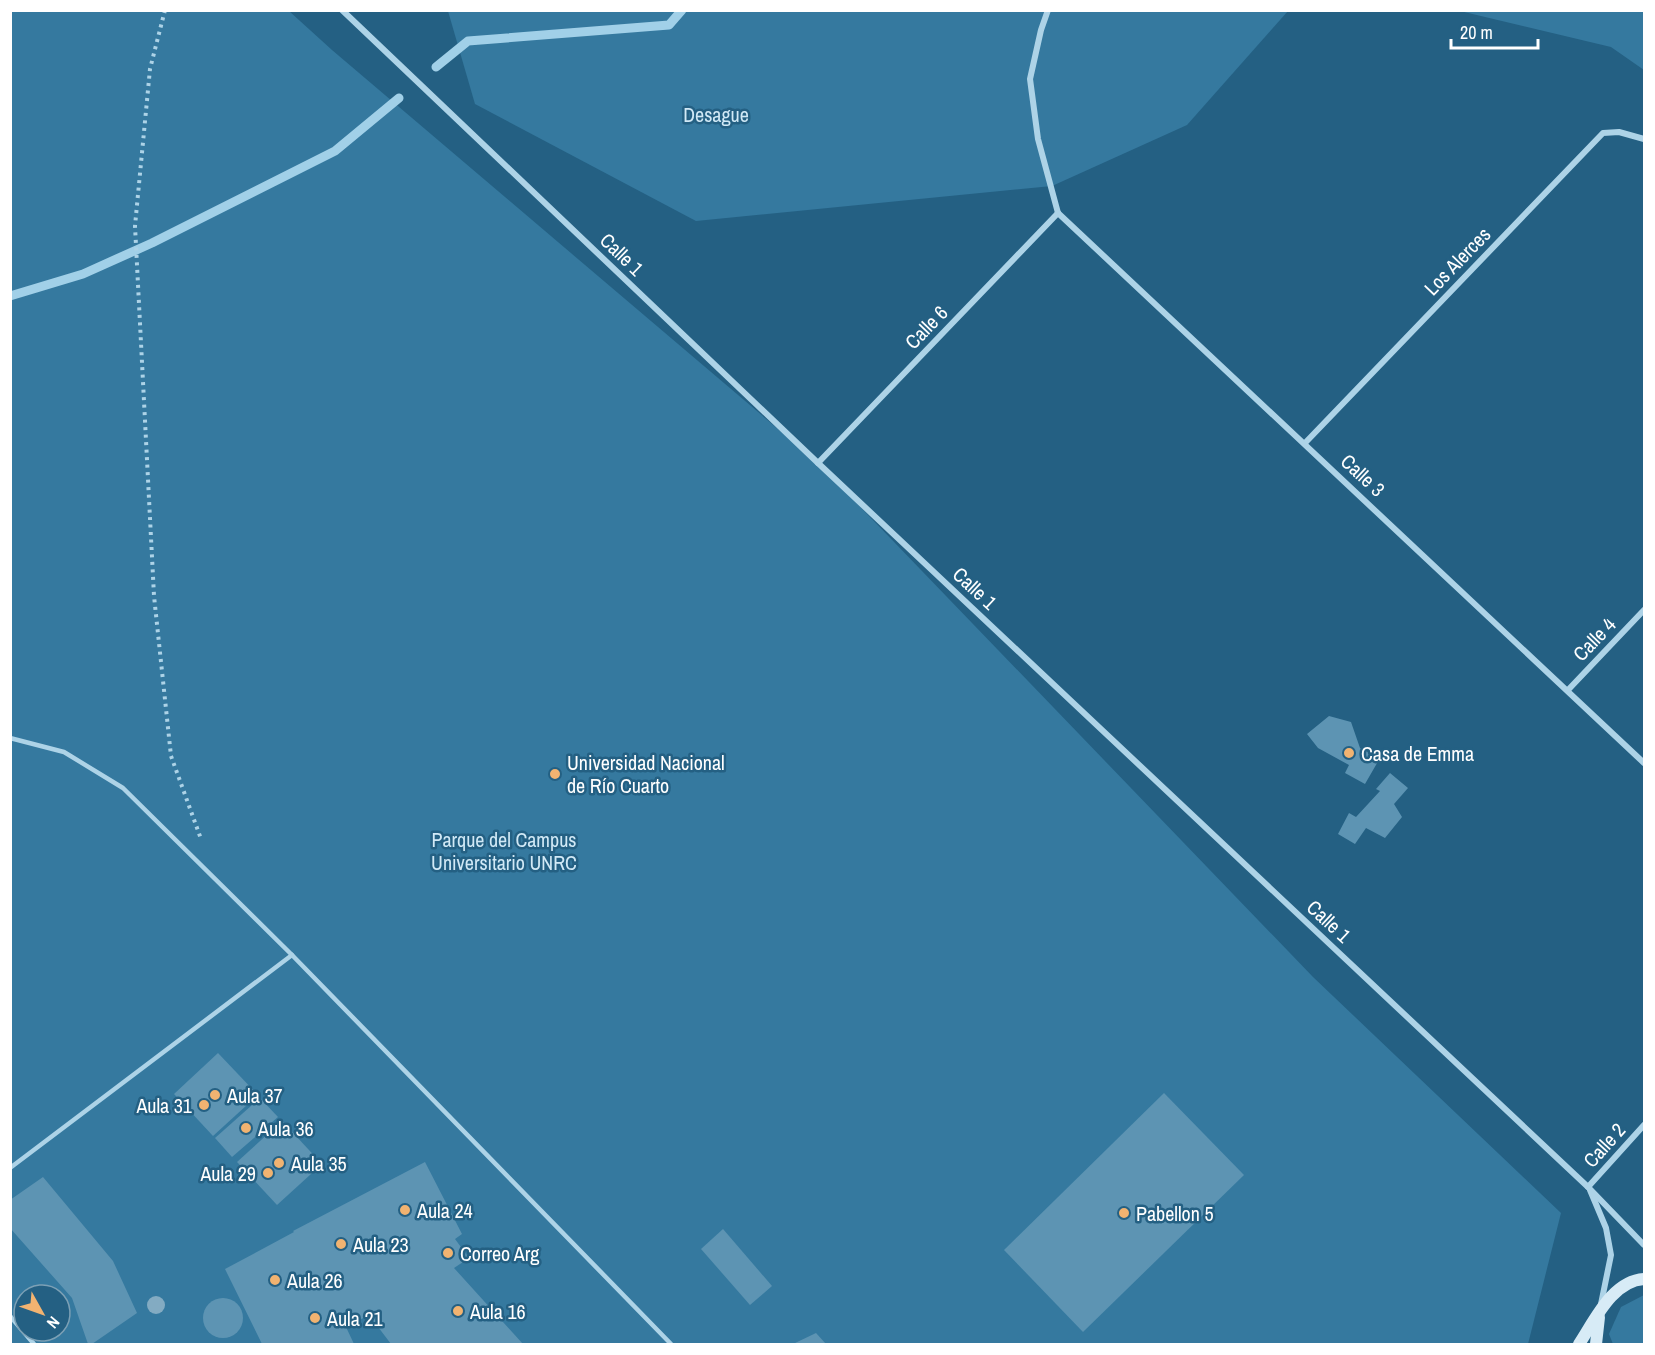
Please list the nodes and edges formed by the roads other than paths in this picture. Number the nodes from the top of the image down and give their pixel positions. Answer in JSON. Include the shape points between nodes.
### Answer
{"nodes":[{"id":1,"x":342,"y":10,"type":"edge"},
{"id":2,"x":1048,"y":10,"type":"edge"},
{"id":3,"x":1644,"y":139,"type":"edge"},
{"id":4,"x":1058,"y":213,"type":"junction"},
{"id":5,"x":1305,"y":443,"type":"junction"},
{"id":6,"x":818,"y":463,"type":"junction"},
{"id":7,"x":1644,"y":610,"type":"edge"},
{"id":8,"x":1568,"y":690,"type":"junction"},
{"id":9,"x":10,"y":738,"type":"edge"},
{"id":10,"x":1644,"y":763,"type":"edge"},
{"id":11,"x":292,"y":954,"type":"junction"},
{"id":12,"x":1644,"y":1125,"type":"edge"},
{"id":13,"x":10,"y":1168,"type":"edge"},
{"id":14,"x":1588,"y":1187,"type":"junction"},
{"id":15,"x":1644,"y":1245,"type":"edge"},
{"id":16,"x":1644,"y":1279,"type":"edge"},
{"id":17,"x":1599,"y":1313,"type":"junction"},
{"id":18,"x":671,"y":1344,"type":"edge"},
{"id":19,"x":1580,"y":1344,"type":"edge"},
{"id":20,"x":1596,"y":1344,"type":"edge"}],
"edges":[{"from":1,"to":6,"type":"street","name":"Calle 1"},
{"from":2,"to":4,"type":"street","via":[[1030,79],[1038,139]]},
{"from":3,"to":5,"type":"street","name":"Los Alerces","via":[[1619,132],[1603,133]]},
{"from":4,"to":5,"type":"street","name":"Calle 3"},
{"from":4,"to":6,"type":"street","name":"Calle 6"},
{"from":5,"to":8,"type":"street","name":"Calle 3"},
{"from":6,"to":14,"type":"street","name":"Calle 1"},
{"from":7,"to":8,"type":"street","name":"Calle 4"},
{"from":8,"to":10,"type":"street","name":"Calle 3"},
{"from":9,"to":11,"type":"lane","via":[[64,752],[123,788]]},
{"from":11,"to":13,"type":"lane"},
{"from":11,"to":18,"type":"lane"},
{"from":12,"to":14,"type":"street","name":"Calle 2"},
{"from":14,"to":15,"type":"street","name":"Calle 1"},
{"from":14,"to":17,"type":"street","name":"Calle 1","via":[[1606,1228],[1611,1255]]},
{"from":16,"to":17,"type":"main road","via":[[1614,1292]]},
{"from":17,"to":19,"type":"main road"},
{"from":17,"to":20,"type":"main road"}]}
